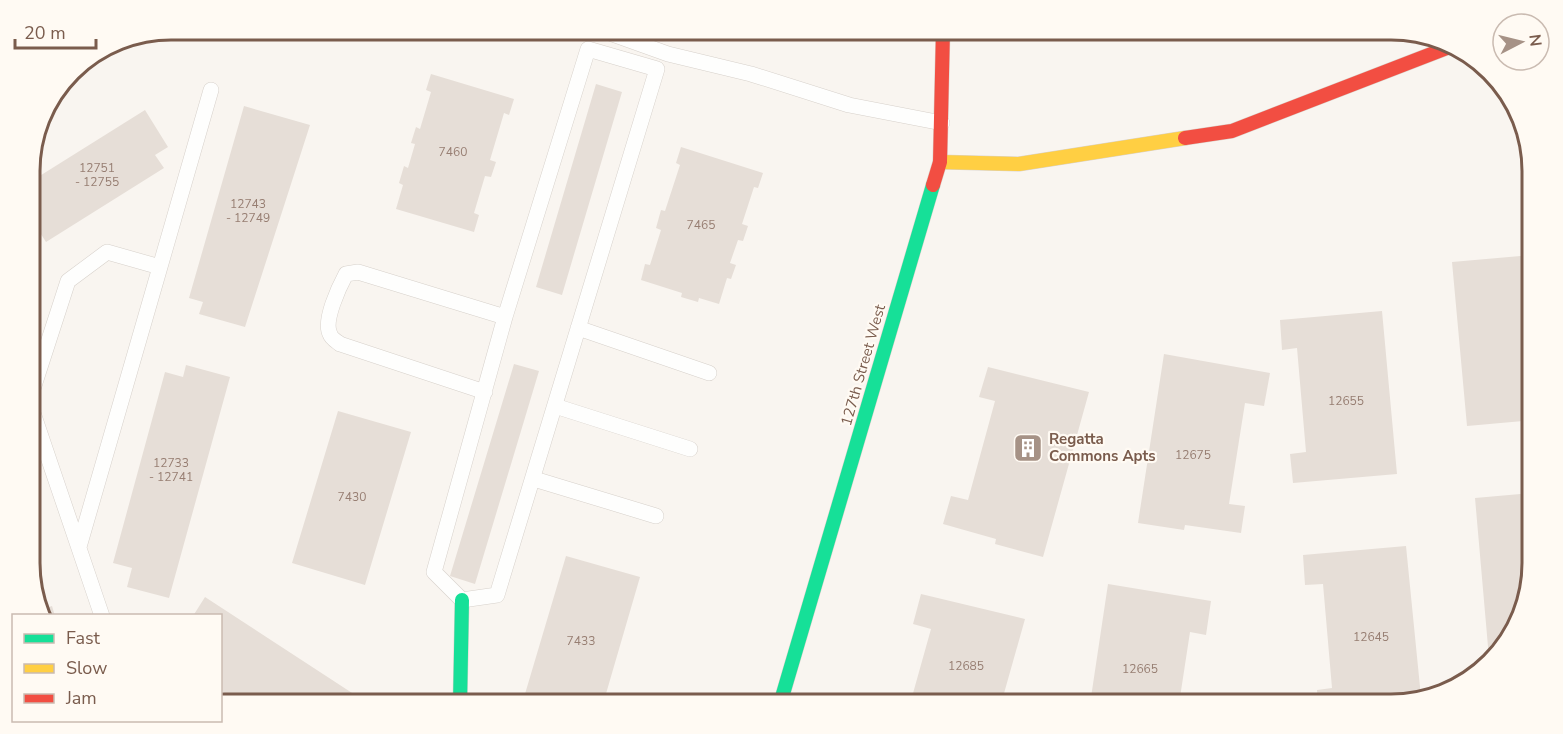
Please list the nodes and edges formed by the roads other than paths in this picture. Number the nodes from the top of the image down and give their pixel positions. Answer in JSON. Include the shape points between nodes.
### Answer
{"nodes":[{"id":1,"x":943,"y":40,"type":"edge"},
{"id":2,"x":631,"y":41,"type":"edge"},
{"id":3,"x":1442,"y":50,"type":"edge"},
{"id":4,"x":211,"y":90,"type":"dead end"},
{"id":5,"x":942,"y":123,"type":"junction"},
{"id":6,"x":940,"y":162,"type":"junction"},
{"id":7,"x":160,"y":267,"type":"junction"},
{"id":8,"x":505,"y":317,"type":"junction"},
{"id":9,"x":579,"y":328,"type":"junction"},
{"id":10,"x":40,"y":365,"type":"edge"},
{"id":11,"x":708,"y":373,"type":"dead end"},
{"id":12,"x":484,"y":392,"type":"junction"},
{"id":13,"x":555,"y":406,"type":"junction"},
{"id":14,"x":40,"y":434,"type":"edge"},
{"id":15,"x":690,"y":449,"type":"dead end"},
{"id":16,"x":534,"y":479,"type":"junction"},
{"id":17,"x":656,"y":516,"type":"dead end"},
{"id":18,"x":79,"y":547,"type":"junction"},
{"id":19,"x":462,"y":600,"type":"junction"},
{"id":20,"x":102,"y":614,"type":"edge"},
{"id":21,"x":460,"y":694,"type":"edge"},
{"id":22,"x":783,"y":694,"type":"edge"}],
"edges":[{"from":1,"to":5,"type":"main road","name":"127th Street West"},
{"from":2,"to":5,"type":"lane","via":[[849,105]]},
{"from":3,"to":6,"type":"main road","via":[[1232,131],[1019,164]]},
{"from":4,"to":7,"type":"lane"},
{"from":5,"to":6,"type":"main road","name":"127th Street West"},
{"from":6,"to":22,"type":"main road","name":"127th Street West"},
{"from":7,"to":10,"type":"lane","via":[[107,252],[68,280]]},
{"from":7,"to":18,"type":"lane"},
{"from":8,"to":9,"type":"lane","via":[[588,49],[657,69]]},
{"from":8,"to":12,"type":"lane"},
{"from":8,"to":12,"type":"lane","via":[[358,272],[346,274],[342,281],[328,325],[330,336],[340,344]]},
{"from":9,"to":11,"type":"lane"},
{"from":9,"to":13,"type":"lane"},
{"from":12,"to":19,"type":"lane","via":[[434,572]]},
{"from":13,"to":15,"type":"lane"},
{"from":13,"to":16,"type":"lane"},
{"from":14,"to":18,"type":"lane"},
{"from":16,"to":17,"type":"lane"},
{"from":16,"to":19,"type":"lane","via":[[497,595]]},
{"from":18,"to":20,"type":"lane"},
{"from":19,"to":21,"type":"main road"}]}
